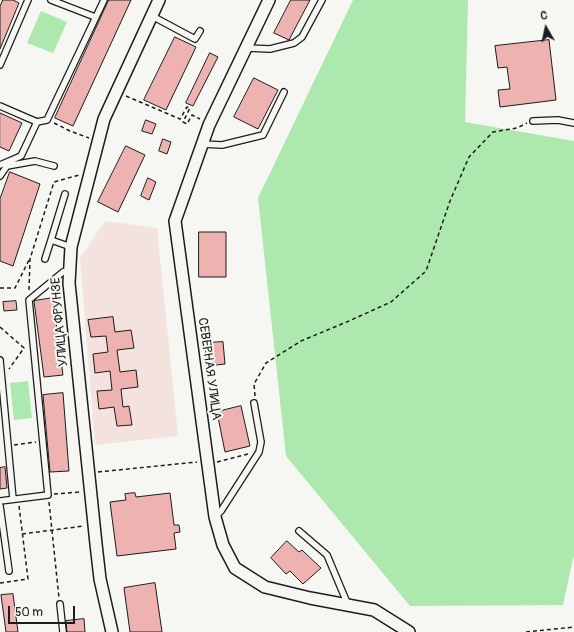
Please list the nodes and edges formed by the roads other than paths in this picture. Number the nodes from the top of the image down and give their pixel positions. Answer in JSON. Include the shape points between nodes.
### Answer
{"nodes":[{"id":1,"x":28,"y":0,"type":"edge"},
{"id":2,"x":51,"y":0,"type":"edge"},
{"id":3,"x":104,"y":0,"type":"edge"},
{"id":4,"x":159,"y":0,"type":"edge"},
{"id":5,"x":269,"y":0,"type":"edge"},
{"id":6,"x":322,"y":0,"type":"edge"},
{"id":7,"x":152,"y":16,"type":"junction"},
{"id":8,"x":95,"y":17,"type":"junction"},
{"id":9,"x":200,"y":31,"type":"dead end"},
{"id":10,"x":247,"y":48,"type":"junction"},
{"id":11,"x":0,"y":65,"type":"edge"},
{"id":12,"x":284,"y":92,"type":"dead end"},
{"id":13,"x":0,"y":106,"type":"edge"},
{"id":14,"x":533,"y":121,"type":"road end"},
{"id":15,"x":38,"y":122,"type":"junction"},
{"id":16,"x":574,"y":123,"type":"edge"},
{"id":17,"x":202,"y":144,"type":"junction"},
{"id":18,"x":0,"y":165,"type":"edge"},
{"id":19,"x":54,"y":166,"type":"dead end"},
{"id":20,"x":0,"y":176,"type":"edge"},
{"id":21,"x":65,"y":194,"type":"dead end"},
{"id":22,"x":51,"y":240,"type":"junction"},
{"id":23,"x":71,"y":247,"type":"junction"},
{"id":24,"x":45,"y":259,"type":"dead end"},
{"id":25,"x":70,"y":270,"type":"junction"},
{"id":26,"x":0,"y":360,"type":"edge"},
{"id":27,"x":254,"y":403,"type":"road end"},
{"id":28,"x":16,"y":499,"type":"junction"},
{"id":29,"x":0,"y":501,"type":"edge"},
{"id":30,"x":0,"y":506,"type":"edge"},
{"id":31,"x":215,"y":517,"type":"junction"},
{"id":32,"x":299,"y":531,"type":"dead end"},
{"id":33,"x":10,"y":571,"type":"dead end"},
{"id":34,"x":60,"y":604,"type":"road end"},
{"id":35,"x":348,"y":605,"type":"junction"},
{"id":36,"x":63,"y":632,"type":"edge"},
{"id":37,"x":112,"y":632,"type":"edge"},
{"id":38,"x":409,"y":632,"type":"edge"}],
"edges":[{"from":1,"to":11,"type":"lane"},
{"from":2,"to":8,"type":"lane"},
{"from":3,"to":8,"type":"lane"},
{"from":4,"to":7,"type":"street","name":"УЛИЦА ФРУНЗЕ"},
{"from":5,"to":10,"type":"street","name":"СЕВЕРНАЯ УЛИЦА"},
{"from":6,"to":10,"type":"lane","via":[[302,37],[294,43],[270,48]]},
{"from":7,"to":9,"type":"lane","via":[[195,39]]},
{"from":7,"to":23,"type":"street","name":"УЛИЦА ФРУНЗЕ","via":[[104,119]]},
{"from":8,"to":15,"type":"lane","via":[[47,120]]},
{"from":10,"to":17,"type":"street","name":"СЕВЕРНАЯ УЛИЦА","via":[[209,124]]},
{"from":12,"to":17,"type":"lane","via":[[264,135],[222,145]]},
{"from":13,"to":15,"type":"lane"},
{"from":14,"to":16,"type":"lane","via":[[558,120]]},
{"from":15,"to":18,"type":"lane","via":[[21,156]]},
{"from":17,"to":31,"type":"street","name":"СЕВЕРНАЯ УЛИЦА","via":[[175,221]]},
{"from":19,"to":20,"type":"lane","via":[[35,161],[7,166]]},
{"from":21,"to":22,"type":"lane"},
{"from":22,"to":23,"type":"lane"},
{"from":22,"to":24,"type":"lane"},
{"from":23,"to":25,"type":"street","name":"УЛИЦА ФРУНЗЕ"},
{"from":25,"to":28,"type":"lane","via":[[63,272],[29,300],[48,495]]},
{"from":25,"to":37,"type":"street","name":"УЛИЦА ФРУНЗЕ","via":[[69,283],[100,579]]},
{"from":26,"to":28,"type":"lane"},
{"from":27,"to":31,"type":"lane","via":[[261,442],[259,452]]},
{"from":28,"to":29,"type":"lane"},
{"from":30,"to":33,"type":"lane"},
{"from":31,"to":35,"type":"street","name":"СЕВЕРНАЯ УЛИЦА","via":[[223,545],[235,568],[265,587]]},
{"from":32,"to":35,"type":"lane","via":[[327,555]]},
{"from":34,"to":36,"type":"lane"},
{"from":35,"to":38,"type":"street","name":"СЕВЕРНАЯ УЛИЦА","via":[[374,610]]}]}
